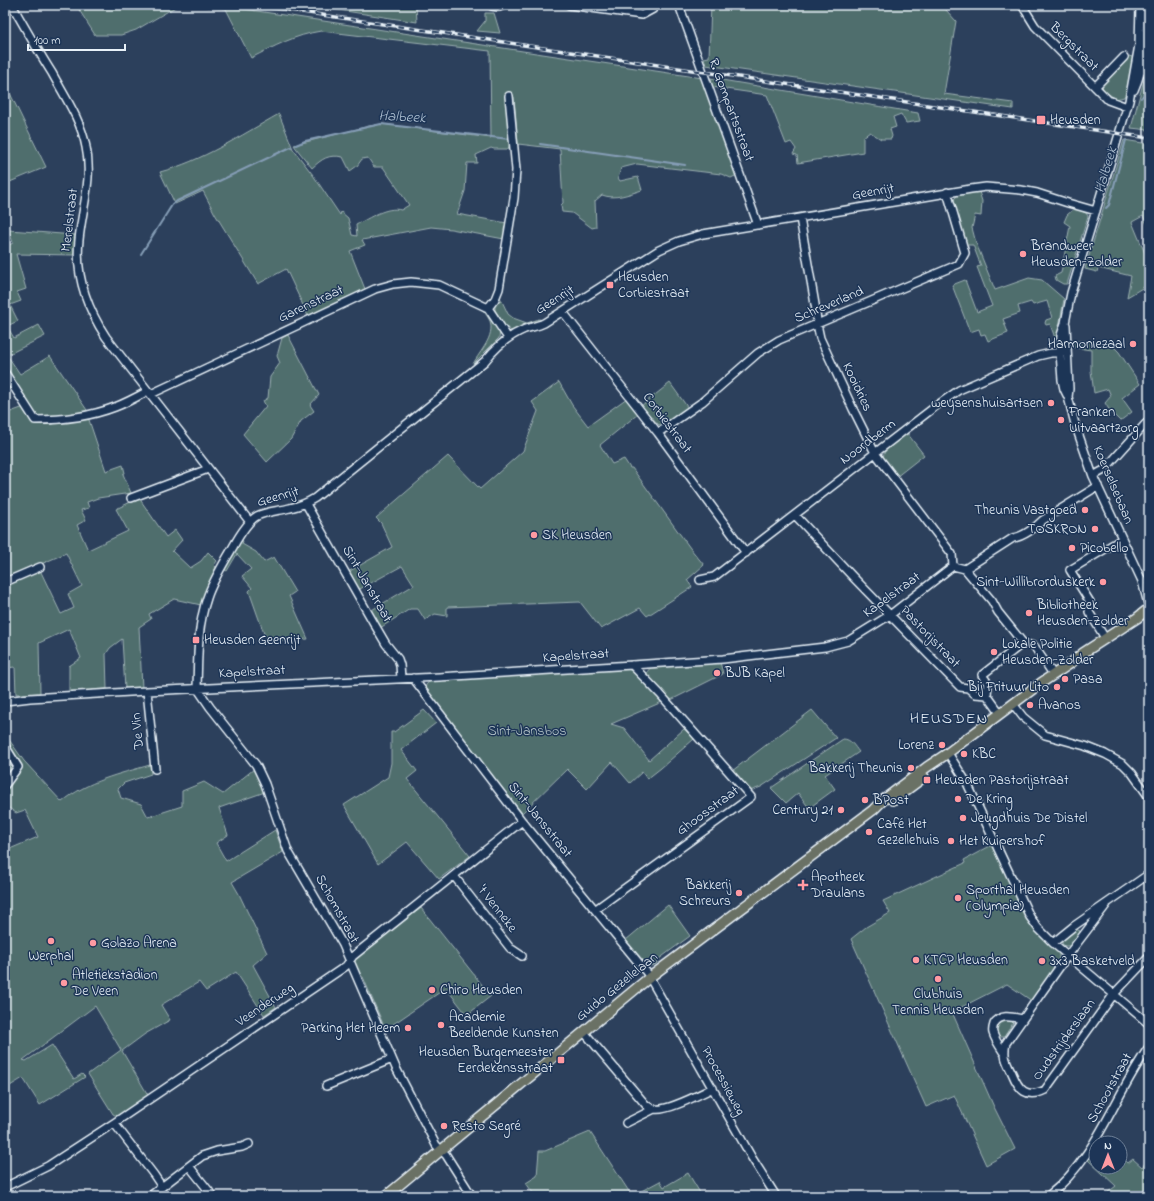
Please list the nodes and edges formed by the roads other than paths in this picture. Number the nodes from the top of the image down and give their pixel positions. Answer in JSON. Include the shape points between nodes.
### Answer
{"nodes":[{"id":1,"x":12,"y":5,"type":"edge"},
{"id":2,"x":491,"y":5,"type":"edge"},
{"id":3,"x":504,"y":5,"type":"edge"},
{"id":4,"x":568,"y":5,"type":"edge"},
{"id":5,"x":656,"y":5,"type":"edge"},
{"id":6,"x":679,"y":5,"type":"edge"},
{"id":7,"x":1022,"y":5,"type":"edge"},
{"id":8,"x":1145,"y":5,"type":"edge"},
{"id":9,"x":1124,"y":57,"type":"dead end"},
{"id":10,"x":1095,"y":87,"type":"junction"},
{"id":11,"x":509,"y":96,"type":"dead end"},
{"id":12,"x":1128,"y":104,"type":"junction"},
{"id":13,"x":947,"y":192,"type":"junction"},
{"id":14,"x":1096,"y":211,"type":"junction"},
{"id":15,"x":800,"y":218,"type":"junction"},
{"id":16,"x":758,"y":225,"type":"junction"},
{"id":17,"x":488,"y":308,"type":"junction"},
{"id":18,"x":563,"y":312,"type":"junction"},
{"id":19,"x":817,"y":324,"type":"junction"},
{"id":20,"x":508,"y":338,"type":"junction"},
{"id":21,"x":1063,"y":352,"type":"junction"},
{"id":22,"x":5,"y":373,"type":"edge"},
{"id":23,"x":150,"y":393,"type":"junction"},
{"id":24,"x":1149,"y":420,"type":"edge"},
{"id":25,"x":658,"y":432,"type":"junction"},
{"id":26,"x":875,"y":453,"type":"junction"},
{"id":27,"x":208,"y":469,"type":"junction"},
{"id":28,"x":1093,"y":476,"type":"junction"},
{"id":29,"x":1098,"y":486,"type":"junction"},
{"id":30,"x":131,"y":498,"type":"dead end"},
{"id":31,"x":306,"y":504,"type":"junction"},
{"id":32,"x":795,"y":515,"type":"junction"},
{"id":33,"x":250,"y":522,"type":"junction"},
{"id":34,"x":1122,"y":539,"type":"junction"},
{"id":35,"x":746,"y":553,"type":"junction"},
{"id":36,"x":953,"y":566,"type":"junction"},
{"id":37,"x":40,"y":567,"type":"dead end"},
{"id":38,"x":965,"y":569,"type":"junction"},
{"id":39,"x":700,"y":580,"type":"dead end"},
{"id":40,"x":1142,"y":581,"type":"junction"},
{"id":41,"x":5,"y":582,"type":"edge"},
{"id":42,"x":1149,"y":590,"type":"edge"},
{"id":43,"x":1148,"y":610,"type":"edge"},
{"id":44,"x":890,"y":615,"type":"junction"},
{"id":45,"x":1103,"y":634,"type":"junction"},
{"id":46,"x":1023,"y":644,"type":"junction"},
{"id":47,"x":1071,"y":663,"type":"junction"},
{"id":48,"x":632,"y":665,"type":"junction"},
{"id":49,"x":1053,"y":674,"type":"junction"},
{"id":50,"x":401,"y":678,"type":"junction"},
{"id":51,"x":413,"y":678,"type":"junction"},
{"id":52,"x":197,"y":688,"type":"junction"},
{"id":53,"x":147,"y":691,"type":"junction"},
{"id":54,"x":988,"y":695,"type":"junction"},
{"id":55,"x":5,"y":701,"type":"edge"},
{"id":56,"x":1013,"y":704,"type":"junction"},
{"id":57,"x":1000,"y":714,"type":"junction"},
{"id":58,"x":5,"y":746,"type":"edge"},
{"id":59,"x":946,"y":754,"type":"junction"},
{"id":60,"x":155,"y":769,"type":"dead end"},
{"id":61,"x":5,"y":785,"type":"edge"},
{"id":62,"x":1149,"y":797,"type":"edge"},
{"id":63,"x":522,"y":821,"type":"junction"},
{"id":64,"x":1149,"y":874,"type":"edge"},
{"id":65,"x":454,"y":876,"type":"junction"},
{"id":66,"x":1107,"y":904,"type":"junction"},
{"id":67,"x":596,"y":909,"type":"junction"},
{"id":68,"x":1053,"y":943,"type":"junction"},
{"id":69,"x":1068,"y":955,"type":"junction"},
{"id":70,"x":522,"y":956,"type":"dead end"},
{"id":71,"x":1149,"y":957,"type":"edge"},
{"id":72,"x":350,"y":960,"type":"junction"},
{"id":73,"x":650,"y":977,"type":"junction"},
{"id":74,"x":1114,"y":994,"type":"junction"},
{"id":75,"x":1022,"y":1019,"type":"junction"},
{"id":76,"x":1149,"y":1024,"type":"edge"},
{"id":77,"x":584,"y":1032,"type":"junction"},
{"id":78,"x":1149,"y":1047,"type":"edge"},
{"id":79,"x":1004,"y":1053,"type":"junction"},
{"id":80,"x":392,"y":1059,"type":"junction"},
{"id":81,"x":326,"y":1086,"type":"dead end"},
{"id":82,"x":713,"y":1088,"type":"junction"},
{"id":83,"x":654,"y":1109,"type":"junction"},
{"id":84,"x":114,"y":1123,"type":"junction"},
{"id":85,"x":626,"y":1123,"type":"dead end"},
{"id":86,"x":249,"y":1144,"type":"dead end"},
{"id":87,"x":441,"y":1150,"type":"junction"},
{"id":88,"x":189,"y":1166,"type":"junction"},
{"id":89,"x":5,"y":1187,"type":"edge"},
{"id":90,"x":162,"y":1187,"type":"junction"},
{"id":91,"x":150,"y":1196,"type":"edge"},
{"id":92,"x":213,"y":1196,"type":"edge"},
{"id":93,"x":386,"y":1196,"type":"edge"},
{"id":94,"x":472,"y":1196,"type":"edge"},
{"id":95,"x":776,"y":1196,"type":"edge"},
{"id":96,"x":1048,"y":1196,"type":"edge"}],
"edges":[{"from":1,"to":23,"type":"street","name":"Merelstraat","via":[[75,113],[84,140],[88,159],[88,180],[78,249],[88,305],[106,337]]},
{"from":2,"to":3,"type":"street"},
{"from":4,"to":5,"type":"street","via":[[642,15],[653,10]]},
{"from":6,"to":16,"type":"street","name":"R. Gompartsstraat"},
{"from":7,"to":10,"type":"street","name":"Bergstraat","via":[[1035,26]]},
{"from":8,"to":12,"type":"street","name":"Koerselsebaan","via":[[1145,45],[1141,70]]},
{"from":9,"to":10,"type":"street","name":"Bergstraat"},
{"from":10,"to":12,"type":"street","name":"Bergstraat","via":[[1108,100]]},
{"from":11,"to":17,"type":"street","via":[[516,170],[514,198],[499,289]]},
{"from":12,"to":14,"type":"street","name":"Koerselsebaan"},
{"from":13,"to":14,"type":"street","name":"Geenrijt","via":[[986,187],[1021,190]]},
{"from":13,"to":15,"type":"street","name":"Geenrijt"},
{"from":13,"to":19,"type":"street","name":"Schreverland","via":[[965,253],[959,264]]},
{"from":14,"to":21,"type":"street","name":"Koerselsebaan","via":[[1071,293]]},
{"from":15,"to":16,"type":"street","name":"Geenrijt"},
{"from":15,"to":19,"type":"street","name":"Kooidries"},
{"from":16,"to":18,"type":"street","name":"Geenrijt","via":[[679,241],[659,250]]},
{"from":17,"to":20,"type":"street"},
{"from":17,"to":23,"type":"street","name":"Garenstraat","via":[[439,285],[411,282],[393,284],[375,289]]},
{"from":18,"to":20,"type":"street","name":"Geenrijt"},
{"from":18,"to":25,"type":"street","name":"Corbiestraat"},
{"from":19,"to":25,"type":"street","name":"Schreverland","via":[[779,340],[758,353],[702,402]]},
{"from":19,"to":26,"type":"street","name":"Kooidries","via":[[820,338]]},
{"from":20,"to":31,"type":"street","name":"Geenrijt","via":[[497,346],[485,361]]},
{"from":21,"to":26,"type":"street","name":"Noordberm","via":[[1038,356],[959,390]]},
{"from":21,"to":28,"type":"street","name":"Koerselsebaan","via":[[1074,424]]},
{"from":22,"to":23,"type":"street","name":"Garenstraat","via":[[36,420],[90,415]]},
{"from":23,"to":27,"type":"street","name":"Merelstraat"},
{"from":24,"to":28,"type":"street","via":[[1104,470]]},
{"from":25,"to":35,"type":"street","name":"Corbiestraat"},
{"from":26,"to":32,"type":"street","name":"Noordberm"},
{"from":26,"to":36,"type":"street","name":"Kooidries","via":[[952,554]]},
{"from":27,"to":30,"type":"street"},
{"from":27,"to":33,"type":"street","name":"Merelstraat"},
{"from":28,"to":29,"type":"street","name":"Koerselsebaan"},
{"from":29,"to":34,"type":"street","name":"Koerselsebaan"},
{"from":29,"to":38,"type":"street"},
{"from":31,"to":33,"type":"street","name":"Geenrijt","via":[[265,512]]},
{"from":31,"to":50,"type":"street","name":"Sint-Janstraat","via":[[386,644],[398,658]]},
{"from":32,"to":35,"type":"street","name":"Noordberm"},
{"from":32,"to":44,"type":"street","name":"Pastorijstraat"},
{"from":33,"to":52,"type":"street","name":"Geenrijt","via":[[218,572],[207,596],[201,620]]},
{"from":34,"to":40,"type":"street","name":"Koerselsebaan"},
{"from":34,"to":45,"type":"street","via":[[1070,570],[1090,602],[1089,612]]},
{"from":35,"to":39,"type":"street","name":"Noordberm","via":[[714,576]]},
{"from":36,"to":38,"type":"street"},
{"from":36,"to":44,"type":"street","name":"Kapelstraat"},
{"from":37,"to":41,"type":"street"},
{"from":38,"to":46,"type":"street"},
{"from":40,"to":42,"type":"street","name":"Koerselsebaan"},
{"from":40,"to":43,"type":"street","name":"Koerselsebaan"},
{"from":43,"to":45,"type":"main road"},
{"from":43,"to":47,"type":"main road","via":[[1085,657]]},
{"from":44,"to":48,"type":"street","name":"Kapelstraat","via":[[848,641],[825,648],[723,659]]},
{"from":44,"to":54,"type":"street","name":"Pastorijstraat","via":[[960,687],[968,688],[975,694]]},
{"from":45,"to":47,"type":"main road"},
{"from":46,"to":49,"type":"street","via":[[1034,646]]},
{"from":46,"to":54,"type":"street","via":[[982,675],[988,683]]},
{"from":47,"to":49,"type":"main road","name":"Guido Gezellelaan"},
{"from":48,"to":51,"type":"street","name":"Kapelstraat"},
{"from":48,"to":67,"type":"street","name":"Ghoosstraat","via":[[751,797]]},
{"from":49,"to":56,"type":"main road","name":"Guido Gezellelaan"},
{"from":50,"to":51,"type":"street","name":"Kapelstraat"},
{"from":50,"to":52,"type":"street","name":"Kapelstraat"},
{"from":51,"to":63,"type":"street","name":"Sint-Jansstraat"},
{"from":52,"to":53,"type":"street","name":"Kapelstraat"},
{"from":52,"to":72,"type":"street","name":"Schomstraat","via":[[256,765],[288,851],[332,924]]},
{"from":53,"to":55,"type":"street","name":"Kapelstraat"},
{"from":53,"to":60,"type":"street","name":"De Vin"},
{"from":54,"to":57,"type":"street"},
{"from":56,"to":57,"type":"main road","name":"Guido Gezellelaan"},
{"from":56,"to":62,"type":"street","via":[[1023,717],[1045,735],[1098,751],[1124,764]]},
{"from":57,"to":59,"type":"main road","name":"Guido Gezellelaan"},
{"from":58,"to":61,"type":"street","via":[[18,767]]},
{"from":59,"to":68,"type":"street","via":[[967,783],[1025,908],[1038,928]]},
{"from":59,"to":73,"type":"main road","name":"Guido Gezellelaan"},
{"from":63,"to":65,"type":"street","name":"Veenderweg"},
{"from":63,"to":67,"type":"street","name":"Sint-Jansstraat"},
{"from":64,"to":66,"type":"street"},
{"from":65,"to":70,"type":"street","name":"'t Venneke","via":[[510,948]]},
{"from":65,"to":72,"type":"street","name":"Veenderweg"},
{"from":66,"to":68,"type":"street"},
{"from":66,"to":69,"type":"street"},
{"from":67,"to":73,"type":"street","name":"Sint-Jansstraat"},
{"from":68,"to":69,"type":"street"},
{"from":69,"to":74,"type":"street"},
{"from":69,"to":75,"type":"street"},
{"from":71,"to":74,"type":"street","name":"Oudstrijderslaan"},
{"from":72,"to":80,"type":"street","name":"Schomstraat"},
{"from":72,"to":84,"type":"street","name":"Veenderweg","via":[[346,966]]},
{"from":73,"to":77,"type":"main road","name":"Guido Gezellelaan"},
{"from":73,"to":82,"type":"street","name":"Processieweg"},
{"from":74,"to":76,"type":"street"},
{"from":74,"to":79,"type":"street","name":"Oudstrijderslaan","via":[[1045,1090],[1032,1094],[1020,1089]]},
{"from":75,"to":79,"type":"street","via":[[1006,1043]]},
{"from":75,"to":79,"type":"street","name":"Oudstrijderslaan","via":[[1005,1016],[994,1024],[993,1032]]},
{"from":77,"to":83,"type":"street","via":[[646,1105]]},
{"from":77,"to":87,"type":"main road","name":"Guido Gezellelaan"},
{"from":78,"to":96,"type":"street","name":"Schootstraat","via":[[1079,1166]]},
{"from":80,"to":81,"type":"street"},
{"from":80,"to":87,"type":"street","name":"Schomstraat","via":[[436,1145]]},
{"from":82,"to":83,"type":"street","via":[[675,1105]]},
{"from":82,"to":95,"type":"street","name":"Processieweg"},
{"from":83,"to":85,"type":"street"},
{"from":84,"to":89,"type":"street","name":"Veenderweg","via":[[48,1166]]},
{"from":84,"to":90,"type":"street"},
{"from":86,"to":88,"type":"street","via":[[209,1153]]},
{"from":87,"to":93,"type":"main road","name":"Guido Gezellelaan"},
{"from":87,"to":94,"type":"street","name":"Schomstraat"},
{"from":88,"to":90,"type":"street"},
{"from":88,"to":92,"type":"street"},
{"from":90,"to":91,"type":"street"}]}
